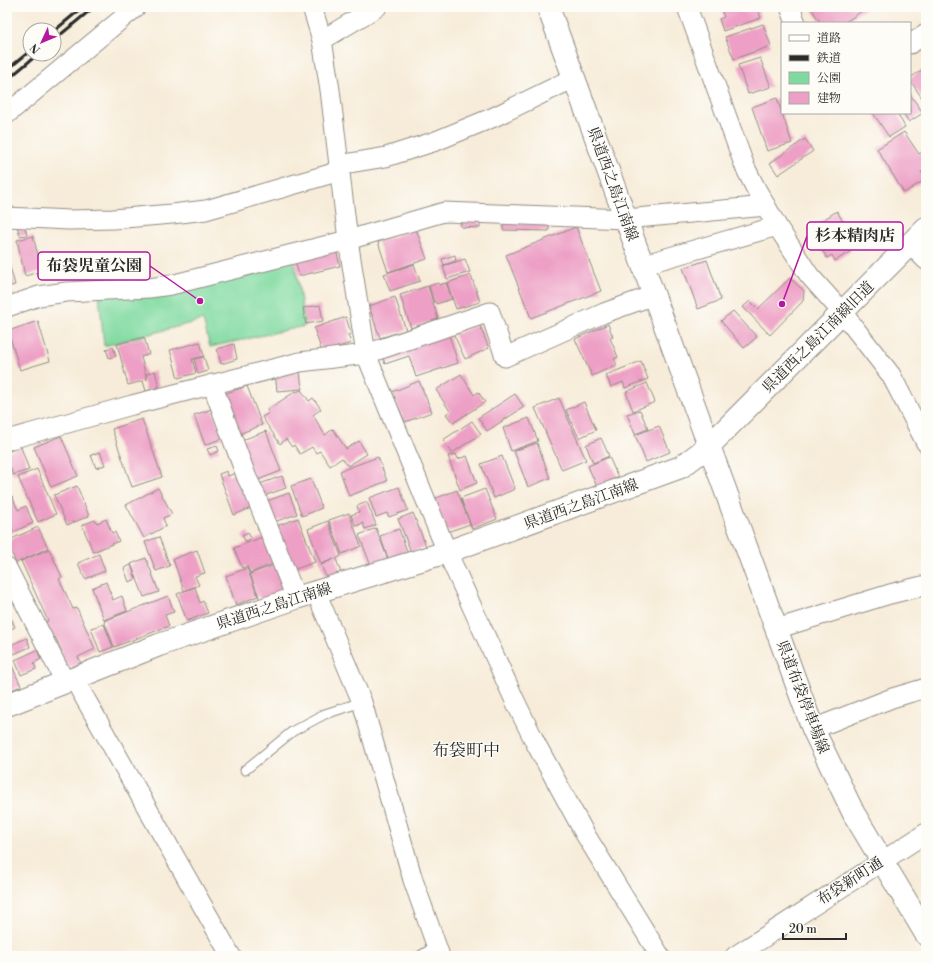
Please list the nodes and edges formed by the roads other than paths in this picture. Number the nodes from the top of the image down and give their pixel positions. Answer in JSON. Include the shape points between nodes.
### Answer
{"nodes":[{"id":1,"x":136,"y":7,"type":"edge"},
{"id":2,"x":312,"y":7,"type":"edge"},
{"id":3,"x":377,"y":7,"type":"edge"},
{"id":4,"x":548,"y":7,"type":"edge"},
{"id":5,"x":687,"y":7,"type":"edge"},
{"id":6,"x":790,"y":7,"type":"edge"},
{"id":7,"x":796,"y":22,"type":"edge"},
{"id":8,"x":926,"y":34,"type":"edge"},
{"id":9,"x":322,"y":40,"type":"junction"},
{"id":10,"x":911,"y":43,"type":"edge"},
{"id":11,"x":574,"y":78,"type":"junction"},
{"id":12,"x":7,"y":114,"type":"edge"},
{"id":13,"x":340,"y":168,"type":"junction"},
{"id":14,"x":766,"y":206,"type":"junction"},
{"id":15,"x":7,"y":217,"type":"edge"},
{"id":16,"x":626,"y":218,"type":"junction"},
{"id":17,"x":777,"y":226,"type":"junction"},
{"id":18,"x":926,"y":228,"type":"edge"},
{"id":19,"x":348,"y":240,"type":"junction"},
{"id":20,"x":910,"y":244,"type":"junction"},
{"id":21,"x":926,"y":260,"type":"edge"},
{"id":22,"x":642,"y":265,"type":"junction"},
{"id":23,"x":654,"y":295,"type":"junction"},
{"id":24,"x":7,"y":307,"type":"edge"},
{"id":25,"x":842,"y":312,"type":"junction"},
{"id":26,"x":366,"y":354,"type":"junction"},
{"id":27,"x":212,"y":384,"type":"junction"},
{"id":28,"x":7,"y":440,"type":"edge"},
{"id":29,"x":926,"y":443,"type":"edge"},
{"id":30,"x":709,"y":446,"type":"junction"},
{"id":31,"x":447,"y":552,"type":"junction"},
{"id":32,"x":7,"y":568,"type":"edge"},
{"id":33,"x":926,"y":585,"type":"edge"},
{"id":34,"x":306,"y":595,"type":"junction"},
{"id":35,"x":776,"y":629,"type":"junction"},
{"id":36,"x":70,"y":681,"type":"junction"},
{"id":37,"x":926,"y":688,"type":"edge"},
{"id":38,"x":362,"y":702,"type":"junction"},
{"id":39,"x":7,"y":705,"type":"edge"},
{"id":40,"x":813,"y":729,"type":"junction"},
{"id":41,"x":245,"y":770,"type":"dead end"},
{"id":42,"x":926,"y":833,"type":"edge"},
{"id":43,"x":881,"y":861,"type":"junction"},
{"id":44,"x":926,"y":934,"type":"edge"},
{"id":45,"x":438,"y":951,"type":"edge"},
{"id":46,"x":231,"y":956,"type":"edge"},
{"id":47,"x":420,"y":956,"type":"edge"},
{"id":48,"x":660,"y":956,"type":"edge"},
{"id":49,"x":735,"y":956,"type":"edge"}],
"edges":[{"from":1,"to":12,"type":"street"},
{"from":2,"to":9,"type":"street"},
{"from":3,"to":9,"type":"street"},
{"from":4,"to":11,"type":"main road","name":"県道西之島江南線"},
{"from":5,"to":14,"type":"street","via":[[745,167]]},
{"from":6,"to":7,"type":"street"},
{"from":8,"to":10,"type":"street"},
{"from":9,"to":13,"type":"street"},
{"from":11,"to":13,"type":"street","via":[[494,117],[436,141],[386,157],[350,163]]},
{"from":11,"to":16,"type":"main road","name":"県道西之島江南線"},
{"from":13,"to":15,"type":"street","via":[[330,174],[206,210],[113,219]]},
{"from":13,"to":19,"type":"street"},
{"from":14,"to":16,"type":"street"},
{"from":14,"to":17,"type":"street"},
{"from":16,"to":19,"type":"street","via":[[444,212]]},
{"from":16,"to":22,"type":"main road","name":"県道西之島江南線"},
{"from":17,"to":22,"type":"street"},
{"from":17,"to":25,"type":"street","via":[[809,275]]},
{"from":18,"to":20,"type":"main road","name":"県道西之島江南線旧道"},
{"from":19,"to":24,"type":"street","via":[[171,285],[66,292],[39,296]]},
{"from":19,"to":26,"type":"street"},
{"from":20,"to":21,"type":"street"},
{"from":20,"to":25,"type":"main road","name":"県道西之島江南線旧道"},
{"from":22,"to":23,"type":"main road","name":"県道西之島江南線"},
{"from":23,"to":26,"type":"street","via":[[604,313],[505,357],[490,312]]},
{"from":23,"to":30,"type":"main road","name":"県道西之島江南線"},
{"from":25,"to":29,"type":"street","via":[[891,375]]},
{"from":25,"to":30,"type":"main road","name":"県道西之島江南線旧道"},
{"from":26,"to":27,"type":"street","via":[[300,362]]},
{"from":26,"to":31,"type":"street"},
{"from":27,"to":28,"type":"street"},
{"from":27,"to":34,"type":"street","via":[[255,494]]},
{"from":30,"to":31,"type":"main road","name":"県道西之島江南線","via":[[681,467]]},
{"from":30,"to":35,"type":"main road","name":"県道布袋停車場線"},
{"from":31,"to":34,"type":"main road","name":"県道西之島江南線"},
{"from":31,"to":48,"type":"street","via":[[536,744],[585,834]]},
{"from":32,"to":36,"type":"street"},
{"from":33,"to":35,"type":"street"},
{"from":34,"to":36,"type":"main road","name":"県道西之島江南線","via":[[159,645]]},
{"from":34,"to":38,"type":"street"},
{"from":35,"to":40,"type":"main road","name":"県道布袋停車場線"},
{"from":36,"to":39,"type":"main road","name":"県道西之島江南線"},
{"from":36,"to":46,"type":"street"},
{"from":37,"to":40,"type":"street","via":[[892,698]]},
{"from":38,"to":41,"type":"lane","via":[[326,714],[293,731]]},
{"from":38,"to":45,"type":"street","via":[[413,880]]},
{"from":40,"to":43,"type":"main road","name":"県道布袋停車場線","via":[[854,814]]},
{"from":42,"to":43,"type":"street","name":"布袋新町通"},
{"from":43,"to":44,"type":"main road","name":"県道布袋停車場線"},
{"from":43,"to":49,"type":"street","name":"布袋新町通"},
{"from":45,"to":47,"type":"lane"}]}
